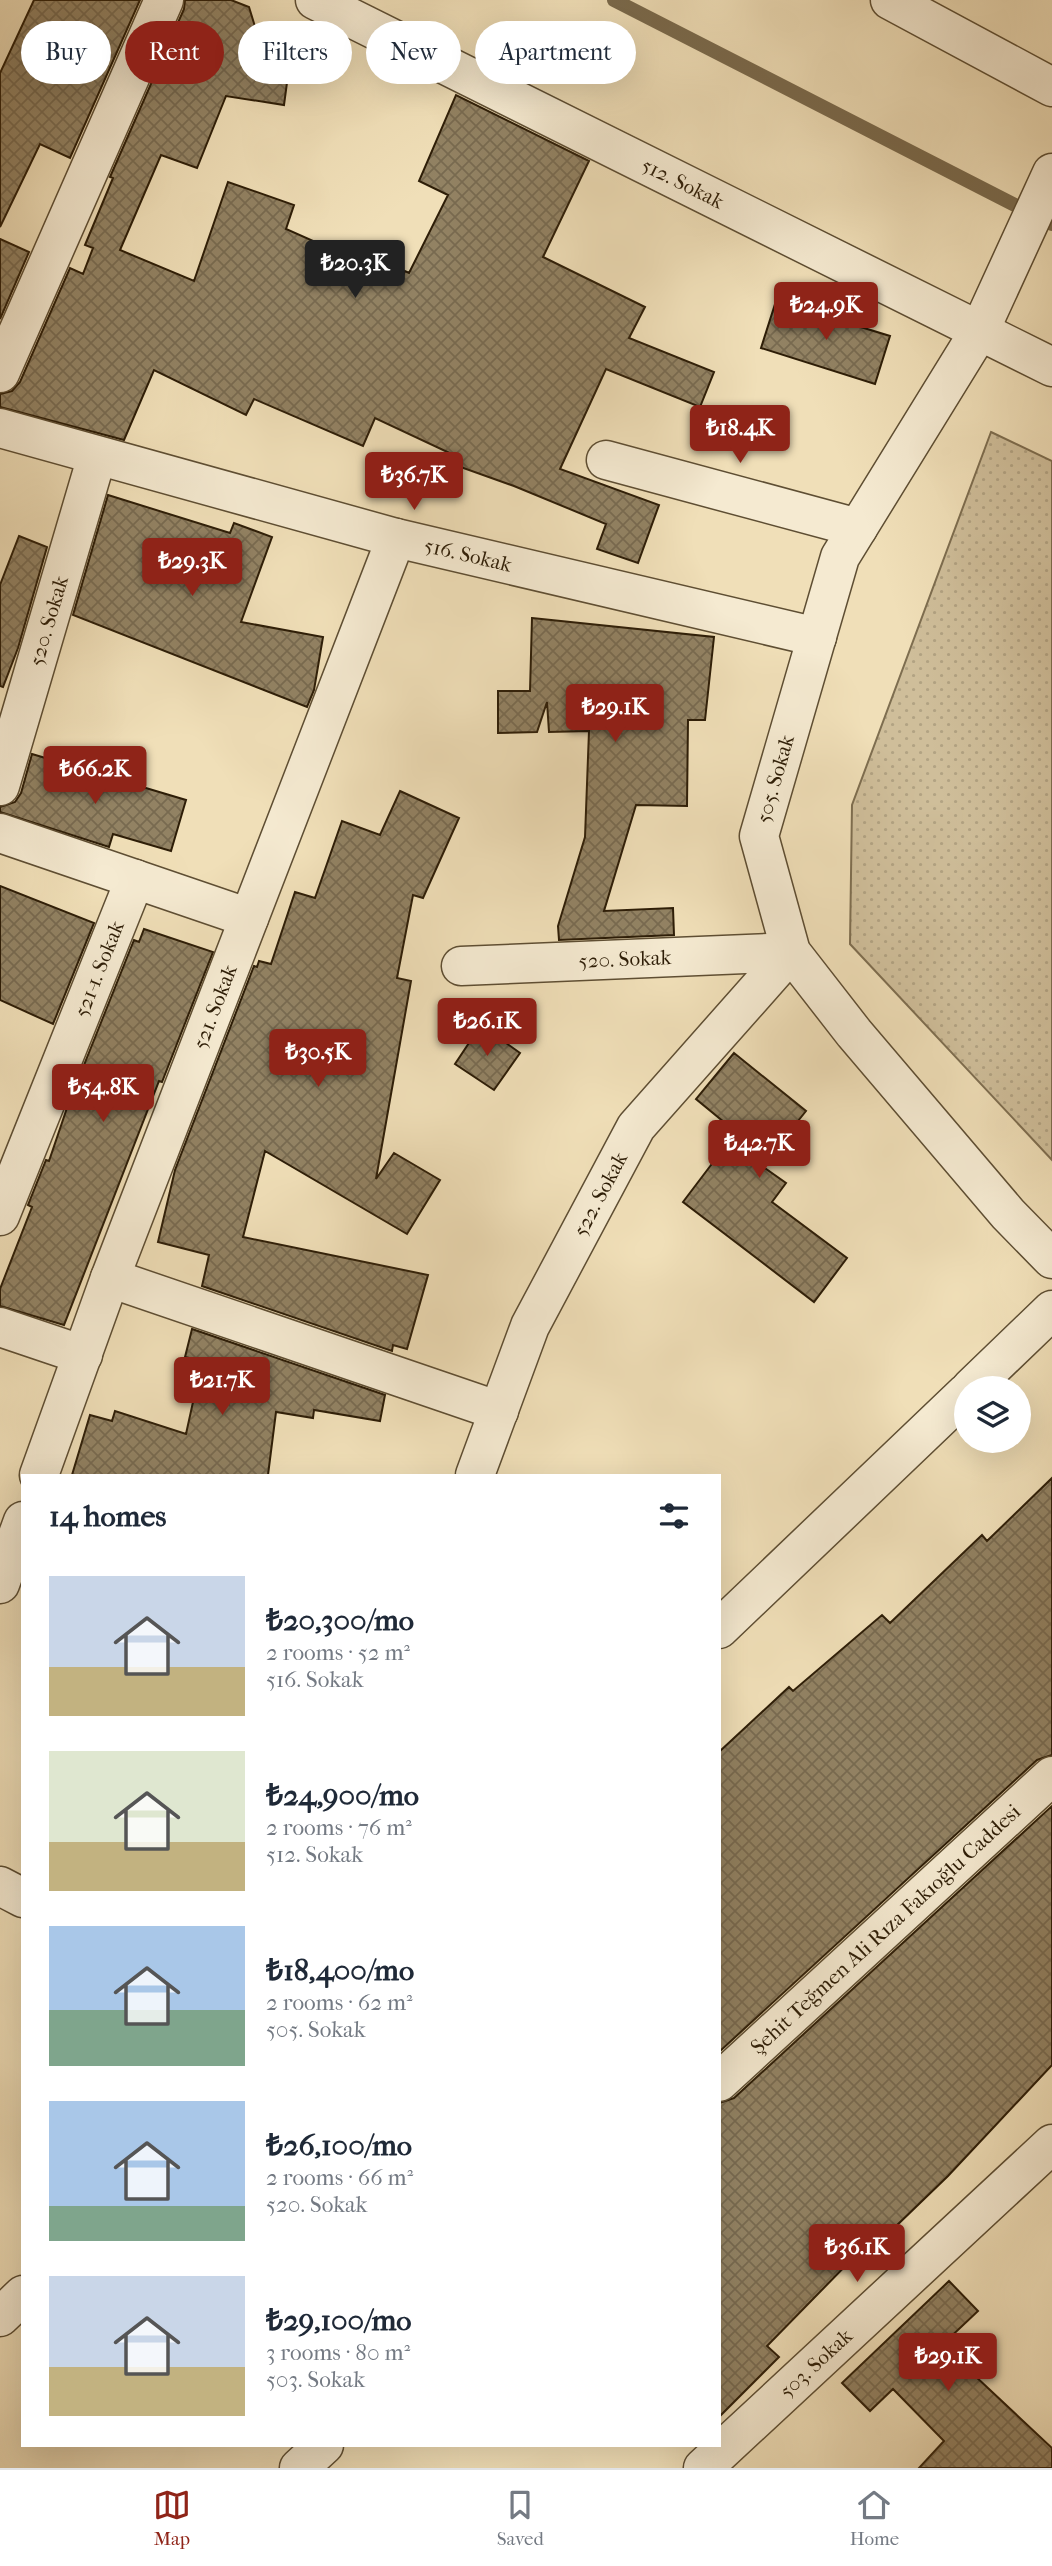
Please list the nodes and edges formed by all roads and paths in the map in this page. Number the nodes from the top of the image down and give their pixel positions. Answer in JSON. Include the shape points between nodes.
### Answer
{"nodes":[{"id":1,"x":164,"y":0,"type":"edge"},
{"id":2,"x":316,"y":0,"type":"edge"},
{"id":3,"x":890,"y":0,"type":"edge"},
{"id":4,"x":1052,"y":87,"type":"edge"},
{"id":5,"x":1052,"y":173,"type":"edge"},
{"id":6,"x":980,"y":330,"type":"junction"},
{"id":7,"x":1052,"y":367,"type":"edge"},
{"id":8,"x":0,"y":373,"type":"edge"},
{"id":9,"x":0,"y":428,"type":"edge"},
{"id":10,"x":97,"y":456,"type":"junction"},
{"id":11,"x":606,"y":460,"type":"dead end"},
{"id":12,"x":858,"y":528,"type":"junction"},
{"id":13,"x":396,"y":538,"type":"junction"},
{"id":14,"x":817,"y":637,"type":"junction"},
{"id":15,"x":0,"y":786,"type":"edge"},
{"id":16,"x":0,"y":833,"type":"edge"},
{"id":17,"x":135,"y":879,"type":"junction"},
{"id":18,"x":249,"y":918,"type":"junction"},
{"id":19,"x":791,"y":952,"type":"junction"},
{"id":20,"x":461,"y":966,"type":"dead end"},
{"id":21,"x":0,"y":1216,"type":"edge"},
{"id":22,"x":1052,"y":1259,"type":"edge"},
{"id":23,"x":110,"y":1278,"type":"junction"},
{"id":24,"x":1052,"y":1310,"type":"edge"},
{"id":25,"x":0,"y":1327,"type":"edge"},
{"id":26,"x":83,"y":1354,"type":"junction"},
{"id":27,"x":983,"y":1376,"type":"edge"},
{"id":28,"x":954,"y":1404,"type":"edge"},
{"id":29,"x":499,"y":1411,"type":"junction"},
{"id":30,"x":39,"y":1474,"type":"edge"},
{"id":31,"x":475,"y":1474,"type":"edge"},
{"id":32,"x":21,"y":1526,"type":"edge"},
{"id":33,"x":0,"y":1584,"type":"edge"},
{"id":34,"x":721,"y":1627,"type":"edge"},
{"id":35,"x":1052,"y":1776,"type":"edge"},
{"id":36,"x":0,"y":1886,"type":"edge"},
{"id":37,"x":21,"y":1897,"type":"edge"},
{"id":38,"x":721,"y":2080,"type":"edge"},
{"id":39,"x":1052,"y":2144,"type":"edge"},
{"id":40,"x":21,"y":2297,"type":"edge"},
{"id":41,"x":0,"y":2317,"type":"edge"},
{"id":42,"x":322,"y":2447,"type":"edge"},
{"id":43,"x":299,"y":2468,"type":"edge"},
{"id":44,"x":703,"y":2468,"type":"edge"}],
"edges":[{"from":1,"to":8,"type":"street"},
{"from":2,"to":6,"type":"street","name":"512. Sokak"},
{"from":3,"to":4,"type":"street"},
{"from":5,"to":6,"type":"street","name":"505. Sokak"},
{"from":6,"to":7,"type":"street","name":"512. Sokak"},
{"from":6,"to":12,"type":"street","name":"505. Sokak"},
{"from":9,"to":10,"type":"street","name":"516. Sokak"},
{"from":10,"to":13,"type":"street","name":"516. Sokak"},
{"from":10,"to":15,"type":"street","name":"520. Sokak"},
{"from":11,"to":12,"type":"street"},
{"from":12,"to":14,"type":"street","name":"505. Sokak","via":[[840,557]]},
{"from":13,"to":14,"type":"street","name":"516. Sokak"},
{"from":13,"to":18,"type":"street","name":"521. Sokak"},
{"from":14,"to":19,"type":"street","name":"505. Sokak","via":[[759,836]]},
{"from":16,"to":17,"type":"street"},
{"from":17,"to":18,"type":"street"},
{"from":17,"to":21,"type":"street","name":"521-1. Sokak"},
{"from":18,"to":23,"type":"street","name":"521. Sokak"},
{"from":19,"to":20,"type":"street","name":"520. Sokak"},
{"from":19,"to":22,"type":"street","name":"505. Sokak","via":[[854,1033]]},
{"from":19,"to":29,"type":"street","name":"522. Sokak","via":[[636,1127],[530,1326]]},
{"from":23,"to":26,"type":"street","name":"521. Sokak"},
{"from":23,"to":29,"type":"street"},
{"from":24,"to":27,"type":"street"},
{"from":25,"to":26,"type":"street"},
{"from":26,"to":30,"type":"street","name":"521. Sokak"},
{"from":28,"to":34,"type":"street"},
{"from":29,"to":31,"type":"street","name":"522. Sokak"},
{"from":32,"to":33,"type":"street"},
{"from":35,"to":38,"type":"street","name":"Şehit Teğmen Ali Rıza Fakıoğlu Caddesi"},
{"from":36,"to":37,"type":"street"},
{"from":39,"to":44,"type":"street","name":"503. Sokak"},
{"from":40,"to":41,"type":"street"},
{"from":42,"to":43,"type":"street"}]}
